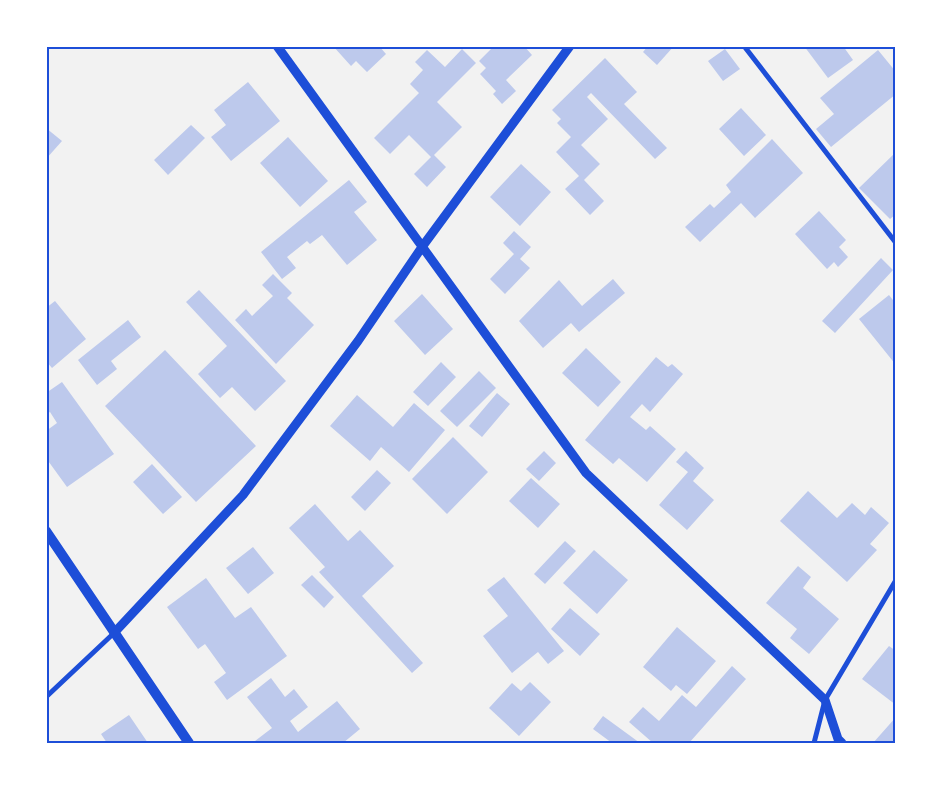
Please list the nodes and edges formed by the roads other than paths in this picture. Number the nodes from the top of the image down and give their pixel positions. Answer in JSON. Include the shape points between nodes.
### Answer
{"nodes":[{"id":1,"x":277,"y":46,"type":"edge"},
{"id":2,"x":570,"y":46,"type":"edge"},
{"id":3,"x":744,"y":46,"type":"edge"},
{"id":4,"x":896,"y":244,"type":"edge"},
{"id":5,"x":422,"y":247,"type":"junction"},
{"id":6,"x":46,"y":531,"type":"edge"},
{"id":7,"x":896,"y":580,"type":"edge"},
{"id":8,"x":114,"y":633,"type":"junction"},
{"id":9,"x":46,"y":697,"type":"edge"},
{"id":10,"x":825,"y":700,"type":"junction"},
{"id":11,"x":189,"y":743,"type":"edge"},
{"id":12,"x":814,"y":743,"type":"edge"},
{"id":13,"x":842,"y":743,"type":"edge"}],
"edges":[{"from":1,"to":5,"type":"street"},
{"from":2,"to":5,"type":"street"},
{"from":3,"to":4,"type":"street"},
{"from":5,"to":8,"type":"street","via":[[358,340],[243,495]]},
{"from":5,"to":10,"type":"street","via":[[586,473]]},
{"from":6,"to":8,"type":"main road"},
{"from":7,"to":10,"type":"street"},
{"from":8,"to":9,"type":"street"},
{"from":8,"to":11,"type":"main road"},
{"from":10,"to":12,"type":"street"},
{"from":10,"to":13,"type":"street"}]}
